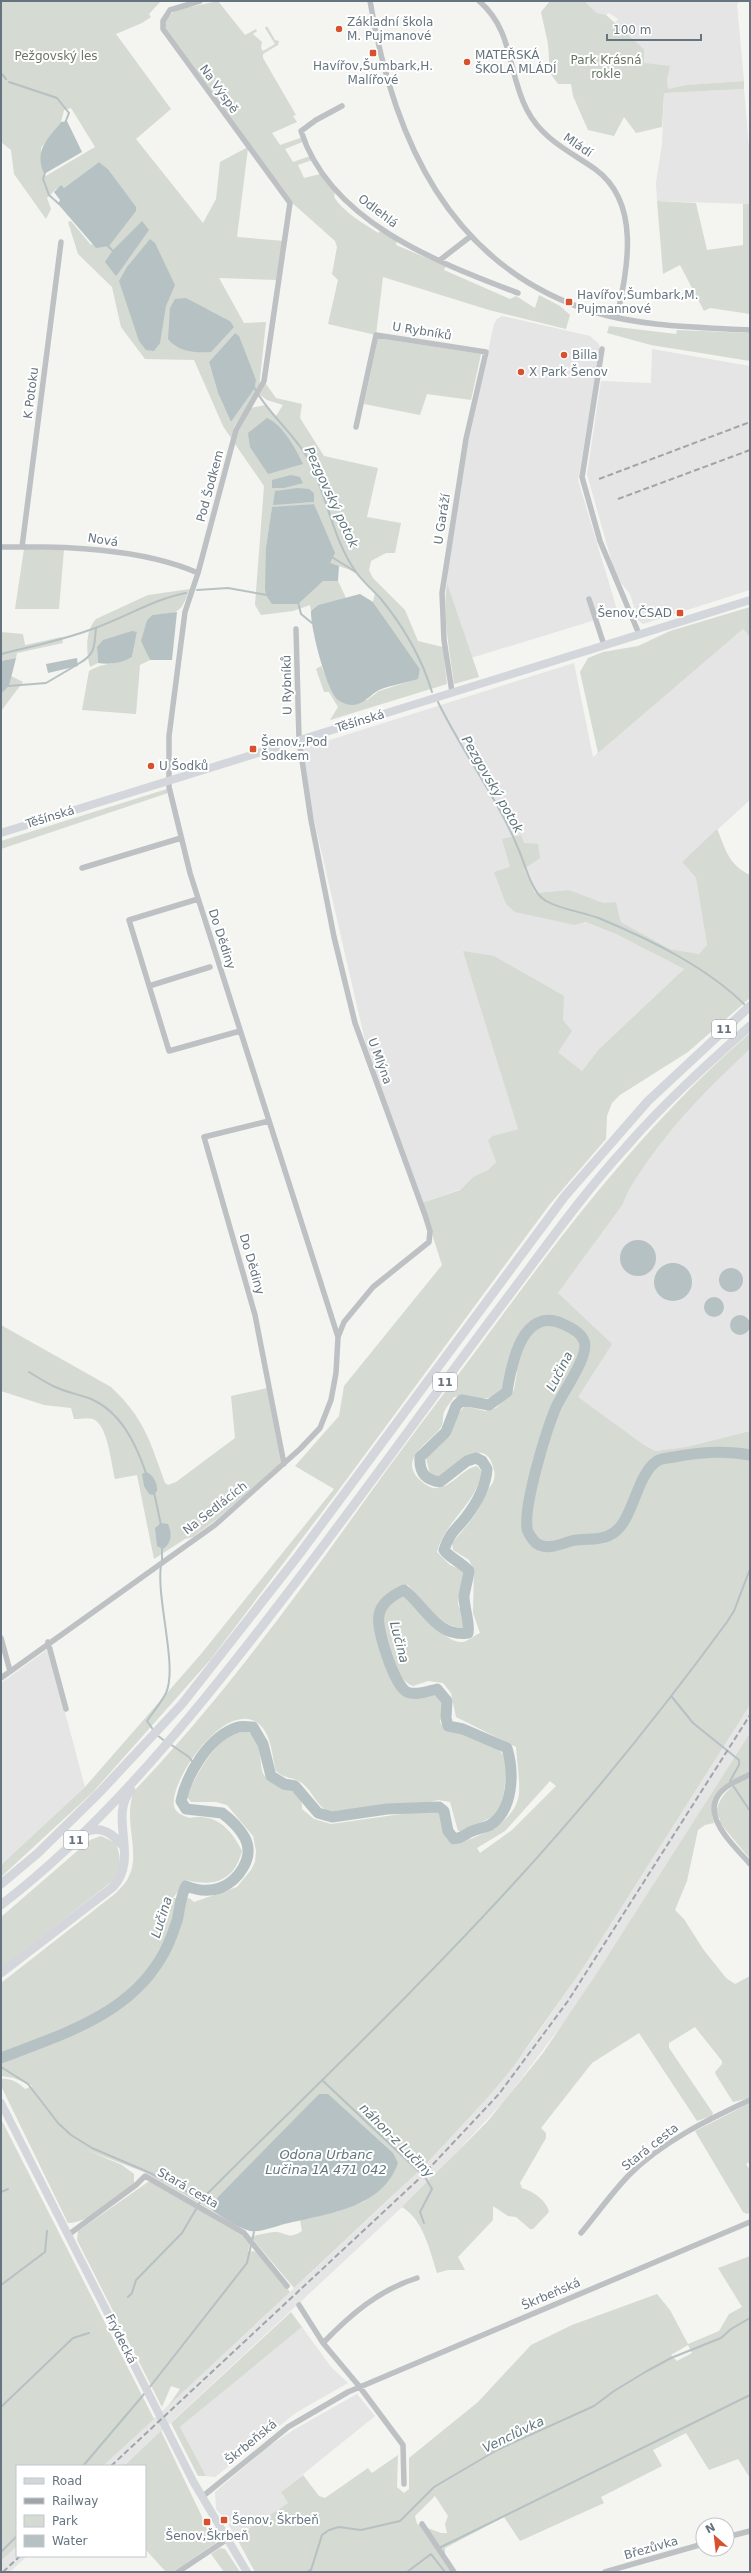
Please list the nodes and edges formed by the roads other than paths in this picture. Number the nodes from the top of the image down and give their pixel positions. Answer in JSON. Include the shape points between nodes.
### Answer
{"nodes":[{"id":1,"x":200,"y":1,"type":"edge"},
{"id":2,"x":370,"y":1,"type":"edge"},
{"id":3,"x":479,"y":1,"type":"edge"},
{"id":4,"x":342,"y":106,"type":"dead end"},
{"id":5,"x":290,"y":203,"type":"joint"},
{"id":6,"x":471,"y":236,"type":"junction"},
{"id":7,"x":61,"y":242,"type":"dead end"},
{"id":8,"x":440,"y":260,"type":"junction"},
{"id":9,"x":518,"y":293,"type":"dead end"},
{"id":10,"x":617,"y":317,"type":"junction"},
{"id":11,"x":750,"y":330,"type":"edge"},
{"id":12,"x":602,"y":349,"type":"dead end"},
{"id":13,"x":486,"y":352,"type":"joint"},
{"id":14,"x":356,"y":427,"type":"dead end"},
{"id":15,"x":22,"y":546,"type":"junction"},
{"id":16,"x":1,"y":547,"type":"edge"},
{"id":17,"x":198,"y":573,"type":"junction"},
{"id":18,"x":589,"y":599,"type":"dead end"},
{"id":19,"x":750,"y":600,"type":"edge"},
{"id":20,"x":296,"y":629,"type":"dead end"},
{"id":21,"x":639,"y":634,"type":"junction"},
{"id":22,"x":604,"y":646,"type":"junction"},
{"id":23,"x":452,"y":692,"type":"junction"},
{"id":24,"x":299,"y":740,"type":"junction"},
{"id":25,"x":170,"y":780,"type":"junction"},
{"id":26,"x":1,"y":833,"type":"edge"},
{"id":27,"x":181,"y":838,"type":"junction"},
{"id":28,"x":82,"y":868,"type":"dead end"},
{"id":29,"x":198,"y":899,"type":"junction"},
{"id":30,"x":210,"y":968,"type":"dead end"},
{"id":31,"x":149,"y":986,"type":"junction"},
{"id":32,"x":750,"y":1006,"type":"edge"},
{"id":33,"x":750,"y":1026,"type":"edge"},
{"id":34,"x":240,"y":1031,"type":"junction"},
{"id":35,"x":269,"y":1121,"type":"junction"},
{"id":36,"x":338,"y":1337,"type":"junction"},
{"id":37,"x":338,"y":1348,"type":"joint"},
{"id":38,"x":284,"y":1464,"type":"junction"},
{"id":39,"x":1,"y":1638,"type":"edge"},
{"id":40,"x":48,"y":1642,"type":"junction"},
{"id":41,"x":10,"y":1671,"type":"junction"},
{"id":42,"x":1,"y":1678,"type":"edge"},
{"id":43,"x":66,"y":1709,"type":"dead end"},
{"id":44,"x":146,"y":1769,"type":"junction"},
{"id":45,"x":750,"y":1774,"type":"edge"},
{"id":46,"x":70,"y":1845,"type":"junction"},
{"id":47,"x":124,"y":1847,"type":"junction"},
{"id":48,"x":750,"y":1864,"type":"edge"},
{"id":49,"x":1,"y":1884,"type":"edge"},
{"id":50,"x":1,"y":1905,"type":"edge"},
{"id":51,"x":1,"y":1974,"type":"edge"},
{"id":52,"x":750,"y":2100,"type":"edge"},
{"id":53,"x":1,"y":2103,"type":"edge"},
{"id":54,"x":750,"y":2222,"type":"edge"},
{"id":55,"x":581,"y":2233,"type":"dead end"},
{"id":56,"x":68,"y":2235,"type":"junction"},
{"id":57,"x":417,"y":2278,"type":"dead end"},
{"id":58,"x":287,"y":2286,"type":"dead end"},
{"id":59,"x":299,"y":2305,"type":"dead end"},
{"id":60,"x":323,"y":2343,"type":"junction"},
{"id":61,"x":359,"y":2386,"type":"junction"},
{"id":62,"x":404,"y":2484,"type":"dead end"},
{"id":63,"x":202,"y":2497,"type":"junction"},
{"id":64,"x":422,"y":2524,"type":"dead end"},
{"id":65,"x":750,"y":2531,"type":"edge"},
{"id":66,"x":735,"y":2535,"type":"edge"},
{"id":67,"x":226,"y":2540,"type":"junction"},
{"id":68,"x":695,"y":2546,"type":"edge"},
{"id":69,"x":178,"y":2572,"type":"edge"},
{"id":70,"x":247,"y":2572,"type":"edge"},
{"id":71,"x":454,"y":2572,"type":"edge"},
{"id":72,"x":604,"y":2572,"type":"edge"}],
"edges":[{"from":1,"to":5,"type":"street","name":"Na Výspě","via":[[170,10],[163,21],[163,29]]},
{"from":2,"to":6,"type":"street","via":[[382,61],[396,111],[413,153],[428,180]]},
{"from":3,"to":10,"type":"street","name":"Mládí","via":[[494,16],[502,29],[518,91],[534,121],[566,152],[596,170],[616,195],[626,221],[628,237],[627,267]]},
{"from":4,"to":8,"type":"street","name":"Odlehlá","via":[[301,130],[321,169],[340,195],[366,218],[407,246]]},
{"from":5,"to":17,"type":"street","name":"Pod Šodkem","via":[[264,381],[236,430]]},
{"from":6,"to":8,"type":"street"},
{"from":6,"to":10,"type":"street","via":[[525,279],[579,306]]},
{"from":7,"to":15,"type":"street","name":"K Potoku"},
{"from":8,"to":9,"type":"street","name":"Odlehlá"},
{"from":10,"to":11,"type":"street","via":[[666,325]]},
{"from":12,"to":21,"type":"street","via":[[582,477],[600,541]]},
{"from":13,"to":14,"type":"street","name":"U Rybníků","via":[[376,335]]},
{"from":13,"to":23,"type":"street","name":"U Garáží","via":[[466,439],[442,592],[444,640]]},
{"from":15,"to":16,"type":"street","name":"Nová"},
{"from":15,"to":17,"type":"street","name":"Nová","via":[[79,548],[149,558],[183,566]]},
{"from":17,"to":25,"type":"street","name":"Pod Šodkem","via":[[185,612],[170,736]]},
{"from":18,"to":22,"type":"street"},
{"from":19,"to":21,"type":"main road","name":"Těšínská"},
{"from":20,"to":24,"type":"street","name":"U Rybníků"},
{"from":21,"to":22,"type":"main road","name":"Těšínská"},
{"from":22,"to":23,"type":"main road","name":"Těšínská"},
{"from":23,"to":24,"type":"main road","name":"Těšínská"},
{"from":24,"to":25,"type":"main road","name":"Těšínská"},
{"from":24,"to":36,"type":"street","name":"U Mlýna","via":[[312,828],[355,1023],[430,1232],[429,1242],[373,1287],[344,1322]]},
{"from":25,"to":26,"type":"main road","name":"Těšínská"},
{"from":25,"to":27,"type":"street","name":"Do Dědiny"},
{"from":27,"to":28,"type":"street"},
{"from":27,"to":29,"type":"street","name":"Do Dědiny"},
{"from":29,"to":31,"type":"street","name":"Do Dědiny","via":[[129,920]]},
{"from":29,"to":34,"type":"street","name":"Do Dědiny"},
{"from":30,"to":31,"type":"street","name":"Do Dědiny"},
{"from":31,"to":34,"type":"street","name":"Do Dědiny","via":[[168,1051]]},
{"from":32,"to":49,"type":"highway","number":"11","via":[[648,1101],[565,1196],[298,1556],[182,1704],[100,1792],[38,1853]]},
{"from":33,"to":44,"type":"highway","number":"11","via":[[676,1093],[624,1148],[586,1194],[312,1563],[218,1683]]},
{"from":34,"to":35,"type":"street","name":"Do Dědiny"},
{"from":35,"to":36,"type":"street","name":"Do Dědiny"},
{"from":35,"to":38,"type":"street","name":"Do Dědiny","via":[[204,1137],[255,1315]]},
{"from":36,"to":37,"type":"street","name":"U Mlýna"},
{"from":37,"to":38,"type":"street","name":"Na Sedlácích","via":[[331,1400],[320,1428]]},
{"from":38,"to":40,"type":"street","name":"Na Sedlácích","via":[[215,1524]]},
{"from":39,"to":41,"type":"street"},
{"from":40,"to":41,"type":"street","name":"Na Sedlácích"},
{"from":40,"to":43,"type":"street"},
{"from":41,"to":42,"type":"street","name":"Na Sedlácích"},
{"from":44,"to":46,"type":"highway","number":"11"},
{"from":44,"to":47,"type":"highway","via":[[124,1802]]},
{"from":45,"to":48,"type":"street","via":[[730,1784],[720,1795],[714,1816],[716,1824]]},
{"from":46,"to":47,"type":"highway","via":[[83,1833],[98,1829],[110,1833]]},
{"from":46,"to":50,"type":"highway","number":"11"},
{"from":47,"to":51,"type":"highway","via":[[124,1870],[113,1887]]},
{"from":52,"to":55,"type":"street","name":"Stará cesta","via":[[689,2130],[648,2159],[628,2176]]},
{"from":53,"to":56,"type":"main road","name":"Frýdecká"},
{"from":54,"to":61,"type":"street","name":"Škrbeňská"},
{"from":56,"to":58,"type":"street","name":"Stará cesta","via":[[145,2176],[244,2233]]},
{"from":56,"to":63,"type":"main road","name":"Frýdecká"},
{"from":57,"to":60,"type":"street","via":[[393,2286],[374,2298]]},
{"from":59,"to":60,"type":"street"},
{"from":60,"to":61,"type":"street"},
{"from":61,"to":62,"type":"street","via":[[403,2445]]},
{"from":61,"to":63,"type":"street","name":"Škrbeňská","via":[[288,2427]]},
{"from":63,"to":67,"type":"main road","name":"Frýdecká"},
{"from":64,"to":71,"type":"street"},
{"from":65,"to":66,"type":"street"},
{"from":67,"to":69,"type":"street"},
{"from":67,"to":70,"type":"main road","name":"Frýdecká"},
{"from":68,"to":72,"type":"street","name":"Březůvka"}]}
